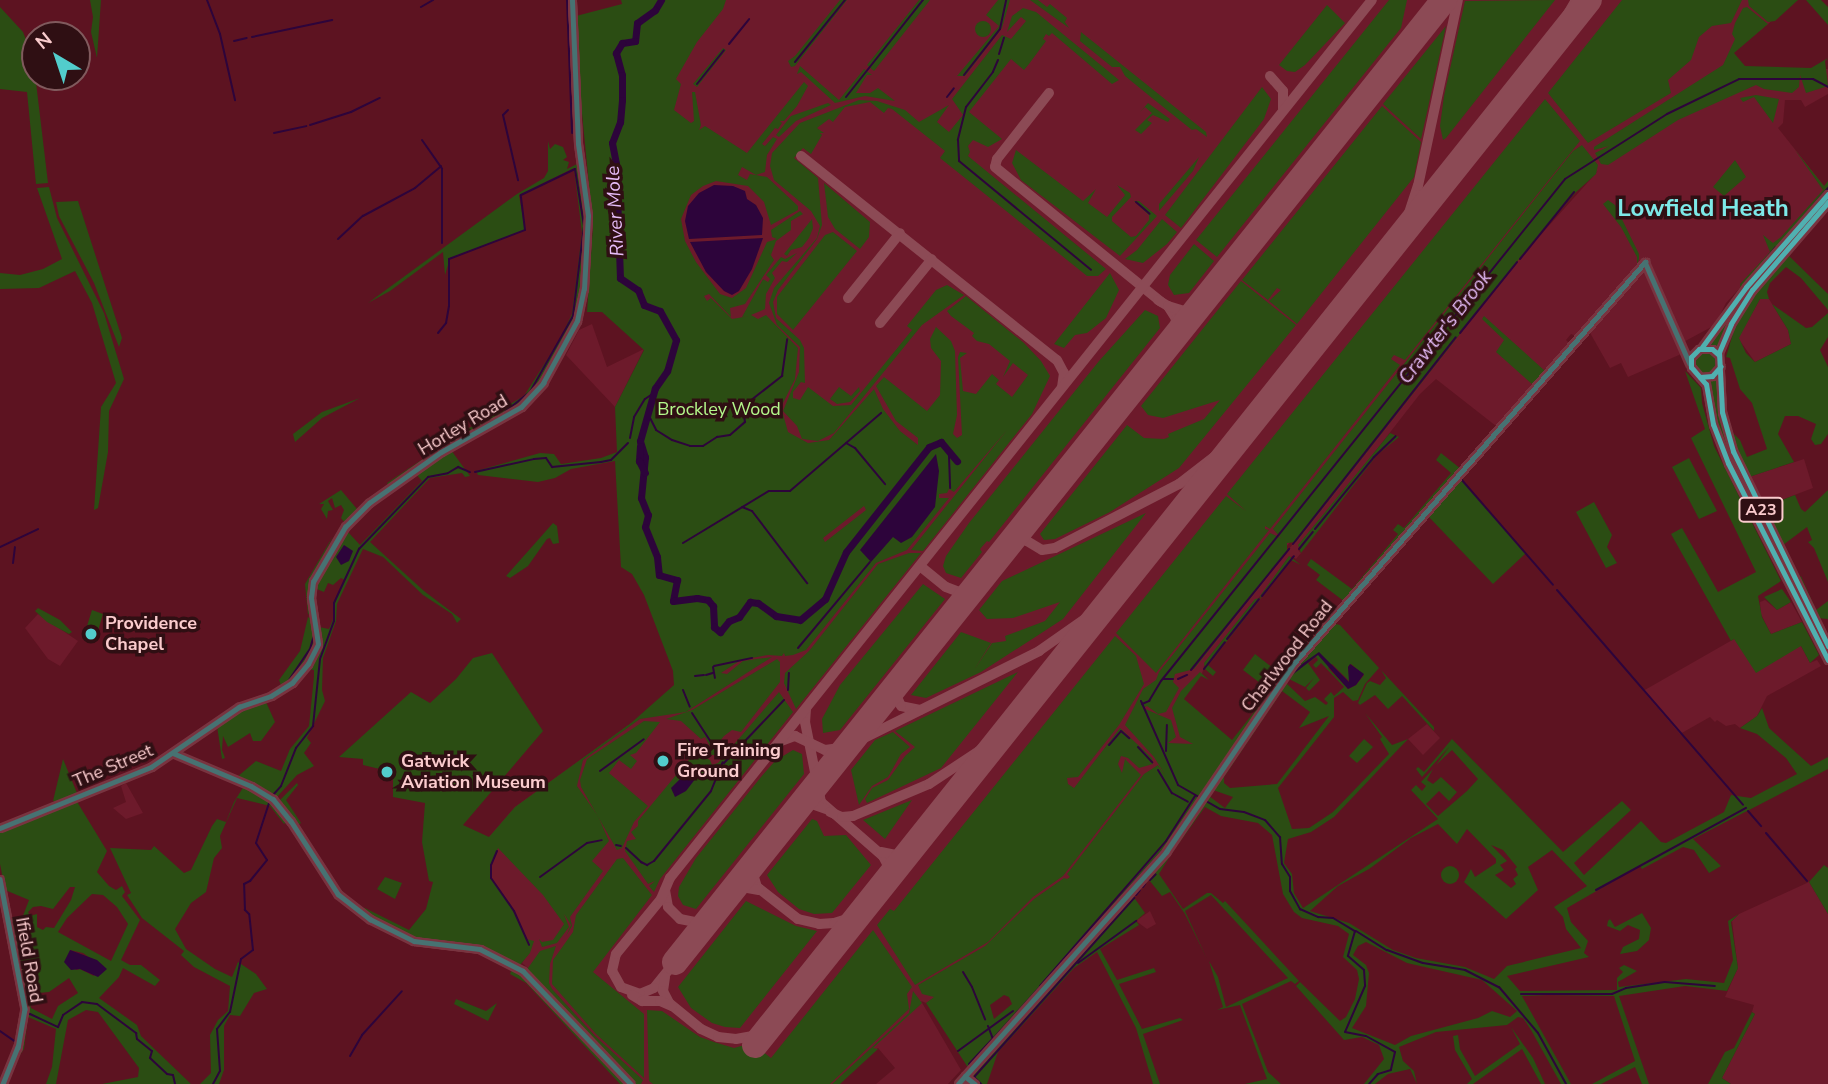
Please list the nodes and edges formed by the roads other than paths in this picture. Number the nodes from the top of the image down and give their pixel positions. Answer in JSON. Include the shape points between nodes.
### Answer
{"nodes":[{"id":1,"x":572,"y":0,"type":"edge"},
{"id":2,"x":1828,"y":194,"type":"edge"},
{"id":3,"x":1828,"y":202,"type":"edge"},
{"id":4,"x":1683,"y":344,"type":"junction"},
{"id":5,"x":1699,"y":349,"type":"junction"},
{"id":6,"x":1721,"y":358,"type":"junction"},
{"id":7,"x":1690,"y":365,"type":"junction"},
{"id":8,"x":1721,"y":366,"type":"junction"},
{"id":9,"x":1698,"y":376,"type":"junction"},
{"id":10,"x":1828,"y":646,"type":"edge"},
{"id":11,"x":1828,"y":660,"type":"edge"},
{"id":12,"x":267,"y":698,"type":"joint"},
{"id":13,"x":173,"y":753,"type":"junction"},
{"id":14,"x":0,"y":828,"type":"edge"},
{"id":15,"x":0,"y":879,"type":"edge"},
{"id":16,"x":965,"y":1076,"type":"junction"},
{"id":17,"x":3,"y":1084,"type":"edge"},
{"id":18,"x":631,"y":1084,"type":"edge"},
{"id":19,"x":958,"y":1084,"type":"edge"},
{"id":20,"x":975,"y":1084,"type":"edge"}],
"edges":[{"from":1,"to":12,"type":"street","name":"Horley Road","via":[[578,144],[588,216],[584,289],[577,321],[530,399],[404,478],[345,527],[312,585],[319,635],[315,653],[293,682]]},
{"from":2,"to":5,"type":"main road","via":[[1746,287]]},
{"from":3,"to":6,"type":"main road","via":[[1748,296],[1721,343]]},
{"from":4,"to":5,"type":"street"},
{"from":4,"to":7,"type":"street"},
{"from":4,"to":16,"type":"street","name":"Charlwood Road","via":[[1645,262],[1294,663],[1151,871]]},
{"from":5,"to":6,"type":"main road","via":[[1712,349]]},
{"from":5,"to":7,"type":"main road"},
{"from":6,"to":8,"type":"main road"},
{"from":7,"to":9,"type":"main road"},
{"from":8,"to":9,"type":"main road","via":[[1712,376]]},
{"from":8,"to":10,"type":"main road","number":"A23","via":[[1722,412],[1733,451]]},
{"from":9,"to":11,"type":"main road","number":"A23","via":[[1706,384],[1713,424],[1728,463]]},
{"from":12,"to":13,"type":"street","name":"The Street","via":[[236,708]]},
{"from":13,"to":14,"type":"street","name":"The Street","via":[[144,771]]},
{"from":13,"to":18,"type":"street","via":[[273,799],[338,894],[370,919],[414,941],[480,949],[518,967]]},
{"from":15,"to":17,"type":"street","name":"Ifield Road","via":[[24,1013],[18,1047]]},
{"from":16,"to":19,"type":"street","name":"Charlwood Road"},
{"from":16,"to":20,"type":"street"}]}
